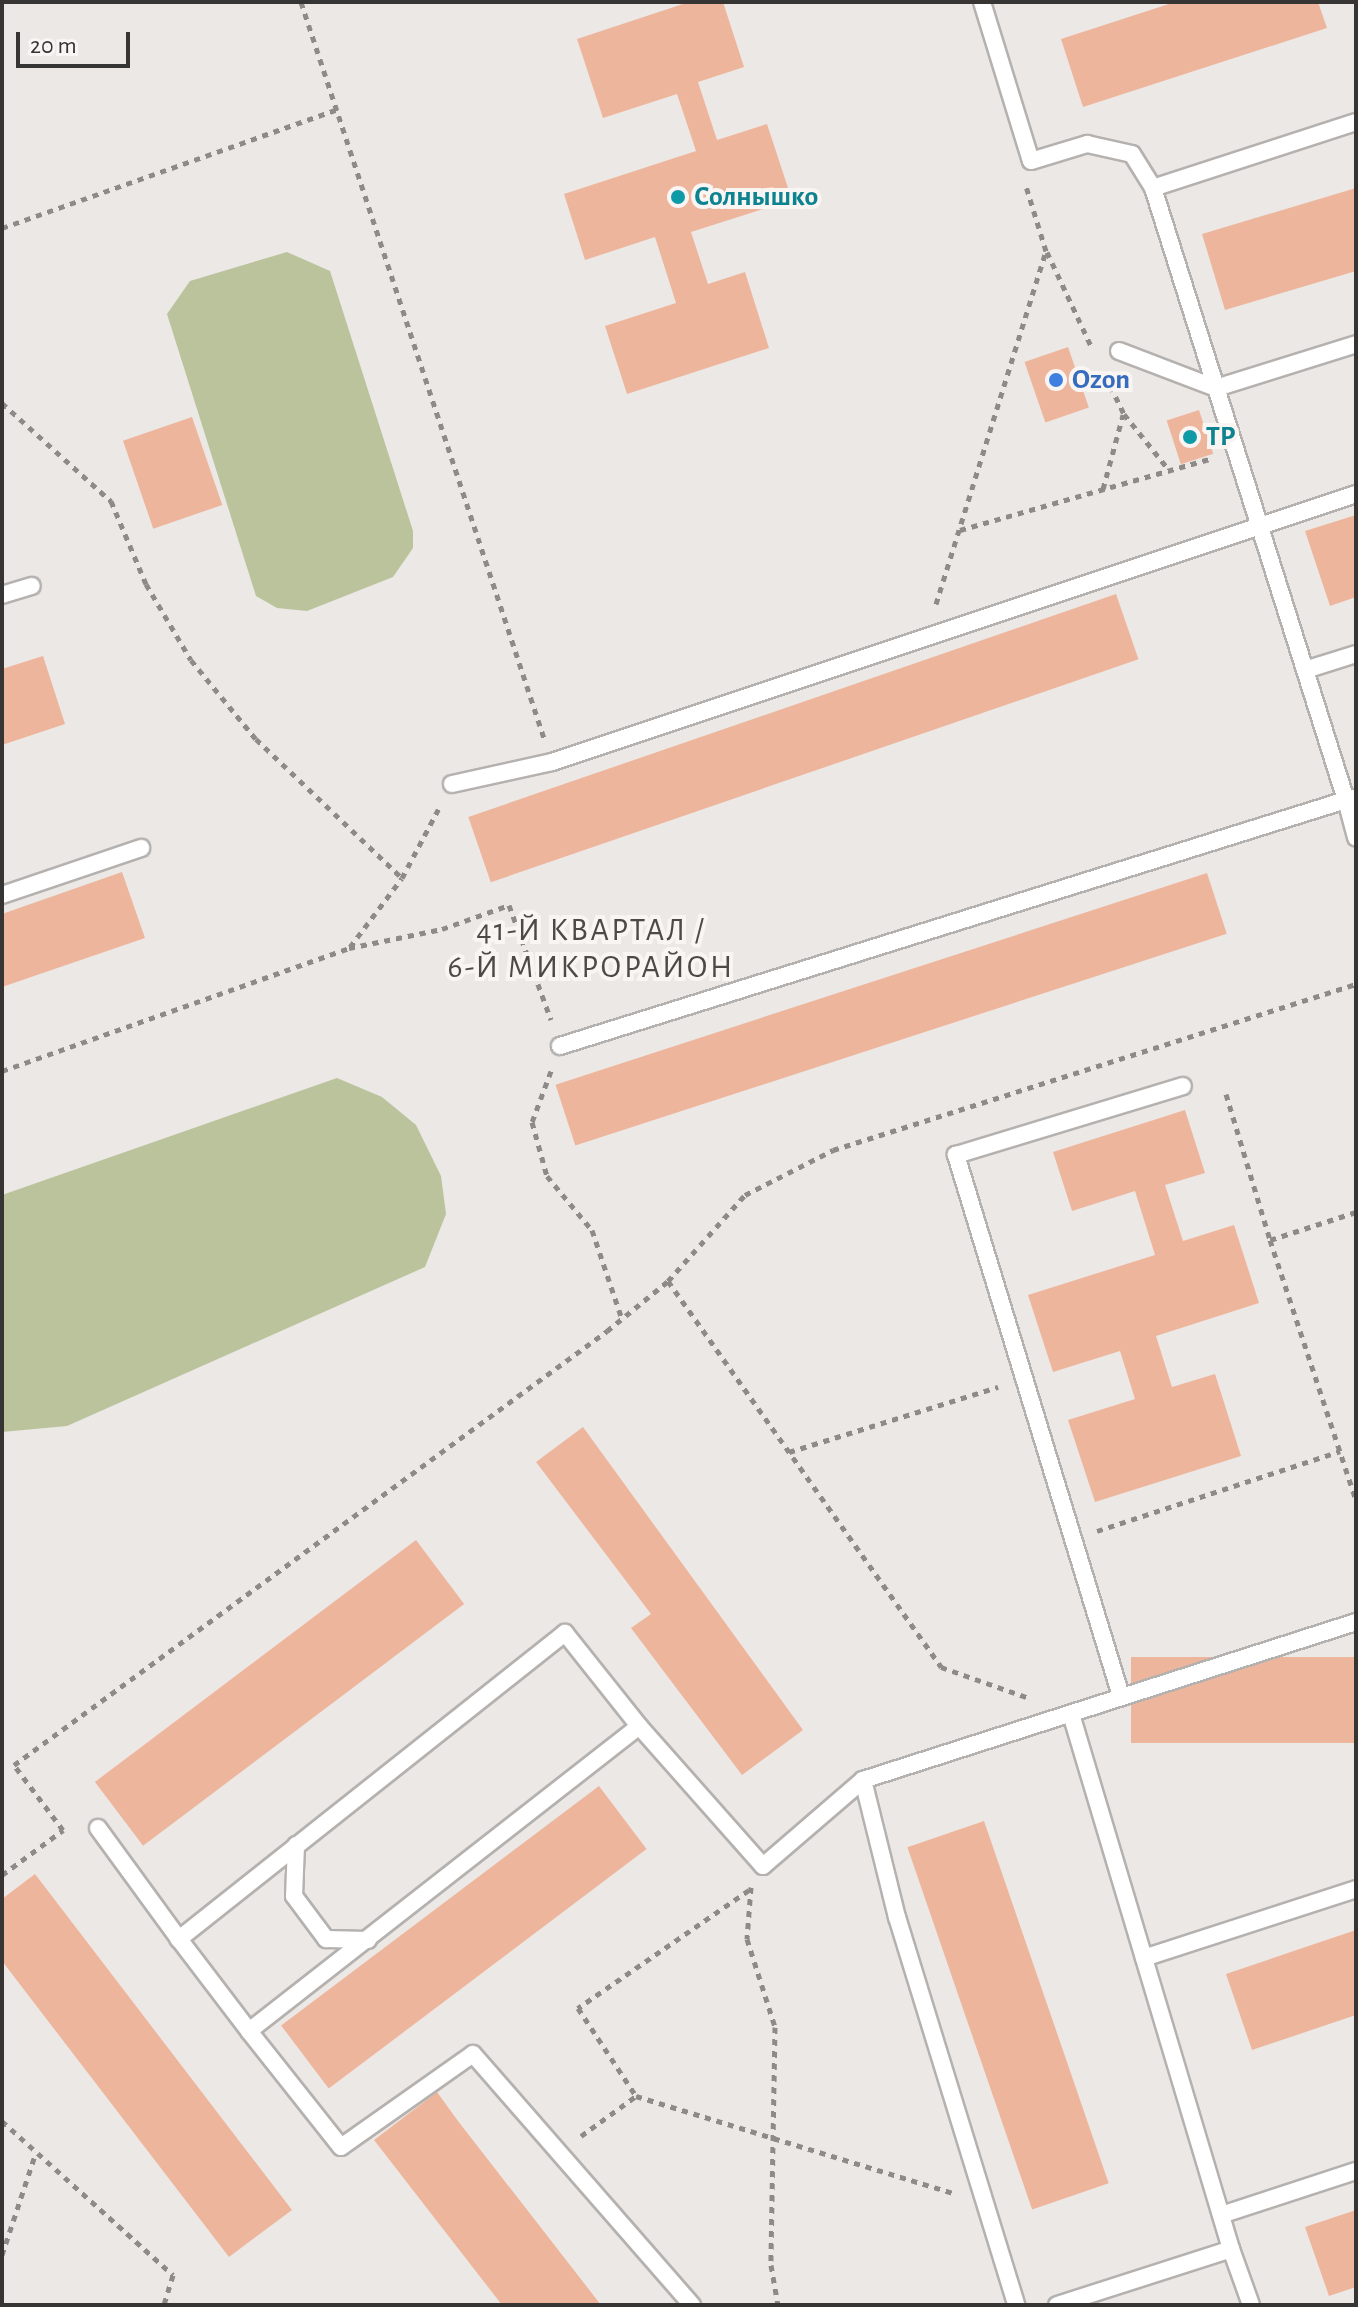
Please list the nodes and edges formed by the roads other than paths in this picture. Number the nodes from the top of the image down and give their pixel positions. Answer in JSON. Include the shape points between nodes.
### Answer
{"nodes":[{"id":1,"x":982,"y":2,"type":"edge"},
{"id":2,"x":1356,"y":122,"type":"edge"},
{"id":3,"x":1153,"y":188,"type":"junction"},
{"id":4,"x":1356,"y":344,"type":"edge"},
{"id":5,"x":1119,"y":351,"type":"dead end"},
{"id":6,"x":1216,"y":388,"type":"junction"},
{"id":7,"x":1356,"y":494,"type":"edge"},
{"id":8,"x":1259,"y":524,"type":"junction"},
{"id":9,"x":32,"y":586,"type":"dead end"},
{"id":10,"x":2,"y":595,"type":"edge"},
{"id":11,"x":1356,"y":654,"type":"edge"},
{"id":12,"x":1305,"y":670,"type":"junction"},
{"id":13,"x":452,"y":784,"type":"road end"},
{"id":14,"x":1351,"y":798,"type":"edge"},
{"id":15,"x":1356,"y":838,"type":"edge"},
{"id":16,"x":141,"y":848,"type":"dead end"},
{"id":17,"x":2,"y":895,"type":"edge"},
{"id":18,"x":560,"y":1046,"type":"road end"},
{"id":19,"x":1183,"y":1086,"type":"dead end"},
{"id":20,"x":1356,"y":1622,"type":"edge"},
{"id":21,"x":1121,"y":1696,"type":"junction"},
{"id":22,"x":1071,"y":1714,"type":"junction"},
{"id":23,"x":639,"y":1726,"type":"junction"},
{"id":24,"x":863,"y":1780,"type":"junction"},
{"id":25,"x":98,"y":1828,"type":"dead end"},
{"id":26,"x":296,"y":1845,"type":"junction"},
{"id":27,"x":1356,"y":1889,"type":"edge"},
{"id":28,"x":179,"y":1939,"type":"junction"},
{"id":29,"x":368,"y":1940,"type":"junction"},
{"id":30,"x":1144,"y":1958,"type":"junction"},
{"id":31,"x":249,"y":2031,"type":"junction"},
{"id":32,"x":1356,"y":2171,"type":"edge"},
{"id":33,"x":1221,"y":2215,"type":"junction"},
{"id":34,"x":1231,"y":2249,"type":"junction"},
{"id":35,"x":692,"y":2305,"type":"edge"},
{"id":36,"x":1016,"y":2305,"type":"edge"},
{"id":37,"x":1057,"y":2305,"type":"edge"},
{"id":38,"x":1251,"y":2305,"type":"edge"}],
"edges":[{"from":1,"to":3,"type":"lane","via":[[1031,161],[1087,144],[1132,154]]},
{"from":2,"to":3,"type":"lane"},
{"from":3,"to":6,"type":"lane"},
{"from":4,"to":6,"type":"lane"},
{"from":5,"to":6,"type":"lane"},
{"from":6,"to":8,"type":"lane"},
{"from":7,"to":8,"type":"lane"},
{"from":8,"to":12,"type":"lane"},
{"from":8,"to":13,"type":"lane","via":[[552,762]]},
{"from":9,"to":10,"type":"lane"},
{"from":11,"to":12,"type":"lane"},
{"from":12,"to":14,"type":"lane"},
{"from":14,"to":15,"type":"lane"},
{"from":14,"to":18,"type":"lane"},
{"from":16,"to":17,"type":"lane"},
{"from":19,"to":21,"type":"lane","via":[[956,1155]]},
{"from":20,"to":21,"type":"lane"},
{"from":21,"to":22,"type":"lane"},
{"from":22,"to":24,"type":"lane"},
{"from":22,"to":30,"type":"lane"},
{"from":23,"to":24,"type":"lane","via":[[763,1866]]},
{"from":23,"to":26,"type":"lane","via":[[565,1633]]},
{"from":23,"to":29,"type":"lane"},
{"from":24,"to":36,"type":"lane"},
{"from":25,"to":28,"type":"lane"},
{"from":26,"to":28,"type":"lane"},
{"from":26,"to":29,"type":"lane","via":[[294,1896],[326,1939]]},
{"from":27,"to":30,"type":"lane"},
{"from":28,"to":31,"type":"lane"},
{"from":29,"to":31,"type":"lane"},
{"from":30,"to":33,"type":"lane"},
{"from":31,"to":35,"type":"lane","via":[[341,2147],[473,2054]]},
{"from":32,"to":33,"type":"lane"},
{"from":33,"to":34,"type":"lane"},
{"from":34,"to":37,"type":"lane"},
{"from":34,"to":38,"type":"lane"}]}
